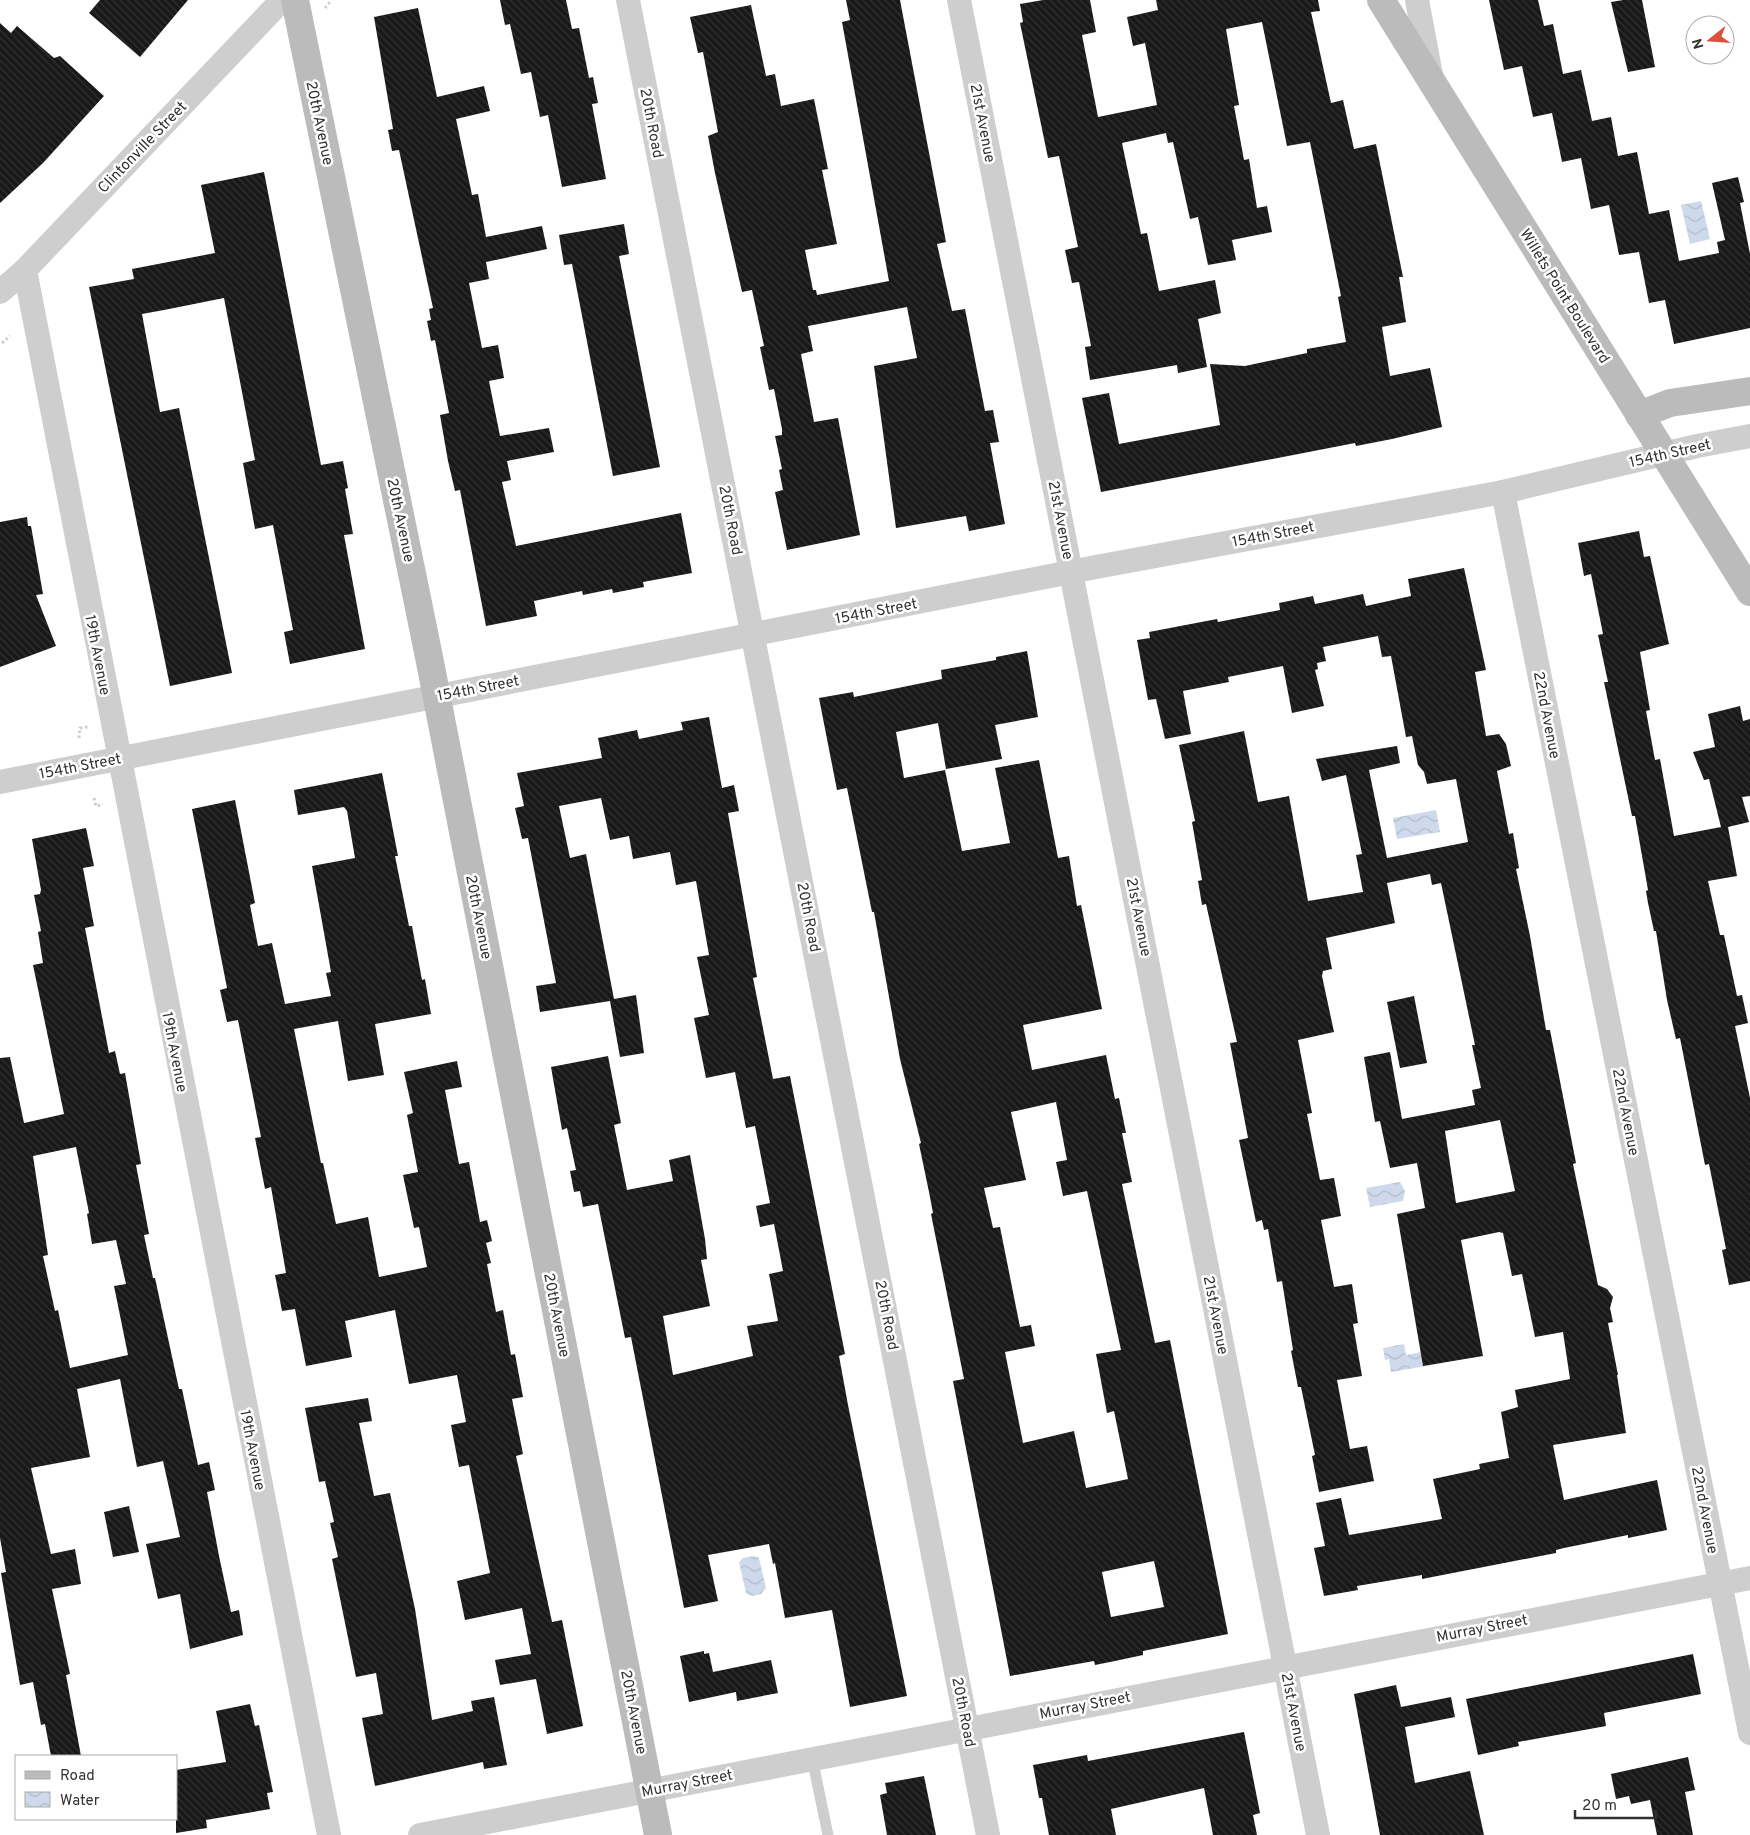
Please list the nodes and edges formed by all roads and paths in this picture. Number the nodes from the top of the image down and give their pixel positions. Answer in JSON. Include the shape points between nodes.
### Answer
{"nodes":[{"id":1,"x":282,"y":0,"type":"edge"},
{"id":2,"x":295,"y":0,"type":"edge"},
{"id":3,"x":329,"y":0,"type":"edge"},
{"id":4,"x":628,"y":0,"type":"edge"},
{"id":5,"x":960,"y":0,"type":"edge"},
{"id":6,"x":1381,"y":0,"type":"edge"},
{"id":7,"x":1417,"y":0,"type":"edge"},
{"id":8,"x":323,"y":10,"type":"dead end"},
{"id":9,"x":1432,"y":82,"type":"junction"},
{"id":10,"x":24,"y":270,"type":"junction"},
{"id":11,"x":0,"y":292,"type":"edge"},
{"id":12,"x":10,"y":336,"type":"dead end"},
{"id":13,"x":2,"y":344,"type":"dead end"},
{"id":14,"x":1750,"y":391,"type":"edge"},
{"id":15,"x":1639,"y":414,"type":"junction"},
{"id":16,"x":1750,"y":436,"type":"edge"},
{"id":17,"x":1663,"y":454,"type":"junction"},
{"id":18,"x":1502,"y":492,"type":"junction"},
{"id":19,"x":1071,"y":572,"type":"junction"},
{"id":20,"x":1750,"y":592,"type":"edge"},
{"id":21,"x":753,"y":635,"type":"junction"},
{"id":22,"x":436,"y":696,"type":"junction"},
{"id":23,"x":88,"y":727,"type":"dead end"},
{"id":24,"x":79,"y":738,"type":"dead end"},
{"id":25,"x":118,"y":758,"type":"junction"},
{"id":26,"x":0,"y":782,"type":"edge"},
{"id":27,"x":94,"y":798,"type":"dead end"},
{"id":28,"x":103,"y":805,"type":"dead end"},
{"id":29,"x":1750,"y":1578,"type":"edge"},
{"id":30,"x":1720,"y":1583,"type":"junction"},
{"id":31,"x":1285,"y":1666,"type":"junction"},
{"id":32,"x":967,"y":1727,"type":"junction"},
{"id":33,"x":1750,"y":1733,"type":"edge"},
{"id":34,"x":812,"y":1758,"type":"junction"},
{"id":35,"x":650,"y":1790,"type":"junction"},
{"id":36,"x":329,"y":1835,"type":"edge"},
{"id":37,"x":420,"y":1835,"type":"edge"},
{"id":38,"x":658,"y":1835,"type":"edge"},
{"id":39,"x":828,"y":1835,"type":"edge"},
{"id":40,"x":988,"y":1835,"type":"edge"},
{"id":41,"x":1318,"y":1835,"type":"edge"}],
"edges":[{"from":1,"to":10,"type":"street","name":"Clintonville Street"},
{"from":2,"to":22,"type":"street","name":"20th Avenue"},
{"from":3,"to":8,"type":"path"},
{"from":4,"to":21,"type":"street","name":"20th Road"},
{"from":5,"to":19,"type":"street","name":"21st Avenue"},
{"from":6,"to":9,"type":"street","name":"Willets Point Boulevard"},
{"from":7,"to":9,"type":"street"},
{"from":9,"to":15,"type":"street","name":"Willets Point Boulevard"},
{"from":10,"to":11,"type":"street","name":"Clintonville Street"},
{"from":10,"to":25,"type":"street","name":"19th Avenue"},
{"from":12,"to":13,"type":"path"},
{"from":14,"to":15,"type":"street","via":[[1670,403]]},
{"from":15,"to":17,"type":"street","name":"Willets Point Boulevard"},
{"from":16,"to":17,"type":"street","name":"154th Street"},
{"from":17,"to":18,"type":"street","name":"154th Street"},
{"from":17,"to":20,"type":"street","name":"Willets Point Boulevard"},
{"from":18,"to":19,"type":"street","name":"154th Street"},
{"from":18,"to":30,"type":"street","name":"22nd Avenue"},
{"from":19,"to":21,"type":"street","name":"154th Street"},
{"from":19,"to":31,"type":"street","name":"21st Avenue"},
{"from":21,"to":22,"type":"street","name":"154th Street"},
{"from":21,"to":32,"type":"street","name":"20th Road"},
{"from":22,"to":25,"type":"street","name":"154th Street"},
{"from":22,"to":35,"type":"street","name":"20th Avenue"},
{"from":23,"to":24,"type":"path","via":[[80,728]]},
{"from":25,"to":26,"type":"street","name":"154th Street"},
{"from":25,"to":36,"type":"street","name":"19th Avenue"},
{"from":27,"to":28,"type":"path","via":[[96,806]]},
{"from":29,"to":30,"type":"street","name":"Murray Street"},
{"from":30,"to":31,"type":"street","name":"Murray Street"},
{"from":30,"to":33,"type":"street","name":"22nd Avenue"},
{"from":31,"to":32,"type":"street","name":"Murray Street"},
{"from":31,"to":41,"type":"street","name":"21st Avenue"},
{"from":32,"to":34,"type":"street","name":"Murray Street"},
{"from":32,"to":40,"type":"street","name":"20th Road"},
{"from":34,"to":35,"type":"street","name":"Murray Street"},
{"from":34,"to":39,"type":"lane"},
{"from":35,"to":37,"type":"street","name":"Murray Street"},
{"from":35,"to":38,"type":"street","name":"20th Avenue"}]}
